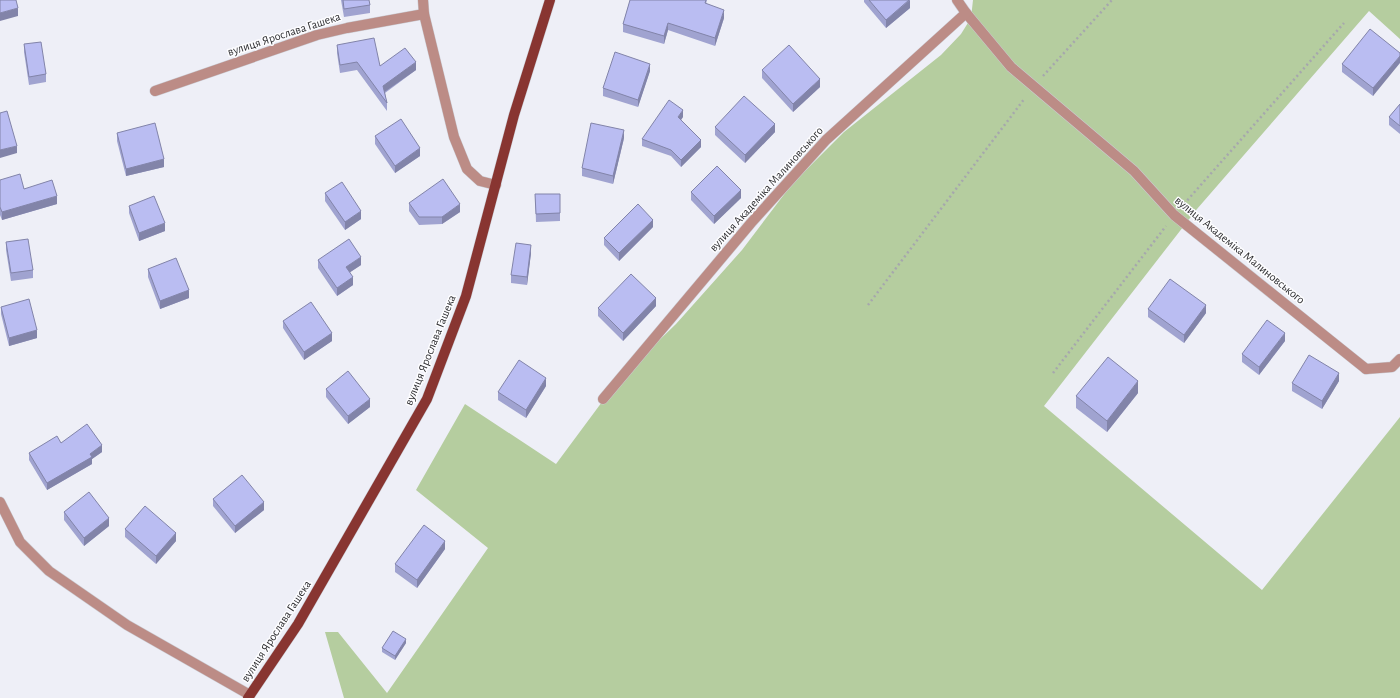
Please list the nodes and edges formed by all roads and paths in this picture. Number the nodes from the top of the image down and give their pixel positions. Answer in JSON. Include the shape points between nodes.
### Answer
{"nodes":[{"id":1,"x":423,"y":0,"type":"edge"},
{"id":2,"x":550,"y":0,"type":"edge"},
{"id":3,"x":957,"y":0,"type":"edge"},
{"id":4,"x":1112,"y":0,"type":"edge"},
{"id":5,"x":966,"y":13,"type":"junction"},
{"id":6,"x":424,"y":14,"type":"junction"},
{"id":7,"x":1344,"y":23,"type":"dead end"},
{"id":8,"x":1033,"y":87,"type":"junction"},
{"id":9,"x":156,"y":91,"type":"dead end"},
{"id":10,"x":496,"y":185,"type":"junction"},
{"id":11,"x":1174,"y":215,"type":"junction"},
{"id":12,"x":868,"y":306,"type":"dead end"},
{"id":13,"x":1400,"y":359,"type":"edge"},
{"id":14,"x":1053,"y":373,"type":"dead end"},
{"id":15,"x":603,"y":398,"type":"dead end"},
{"id":16,"x":0,"y":502,"type":"edge"},
{"id":17,"x":249,"y":697,"type":"edge"}],
"edges":[{"from":1,"to":6,"type":"street"},
{"from":2,"to":10,"type":"main road","name":"вулиця Ярослава Гашека","via":[[514,115]]},
{"from":3,"to":5,"type":"street","name":"вулиця Академіка Малиновського"},
{"from":4,"to":8,"type":"path"},
{"from":5,"to":8,"type":"street","name":"вулиця Академіка Малиновського","via":[[1011,67]]},
{"from":5,"to":15,"type":"street","name":"вулиця Академіка Малиновського","via":[[826,140],[751,223]]},
{"from":6,"to":9,"type":"street","name":"вулиця Ярослава Гашека","via":[[317,35]]},
{"from":6,"to":10,"type":"street","via":[[454,136],[467,169],[480,181]]},
{"from":7,"to":11,"type":"path"},
{"from":8,"to":11,"type":"street","name":"вулиця Академіка Малиновського","via":[[1134,171]]},
{"from":8,"to":12,"type":"path"},
{"from":10,"to":17,"type":"main road","name":"вулиця Ярослава Гашека","via":[[466,296],[427,400],[298,624]]},
{"from":11,"to":13,"type":"street","name":"вулиця Академіка Малиновського","via":[[1366,369],[1392,367]]},
{"from":11,"to":14,"type":"path"},
{"from":16,"to":17,"type":"street","via":[[20,542],[49,571],[127,625]]}]}
